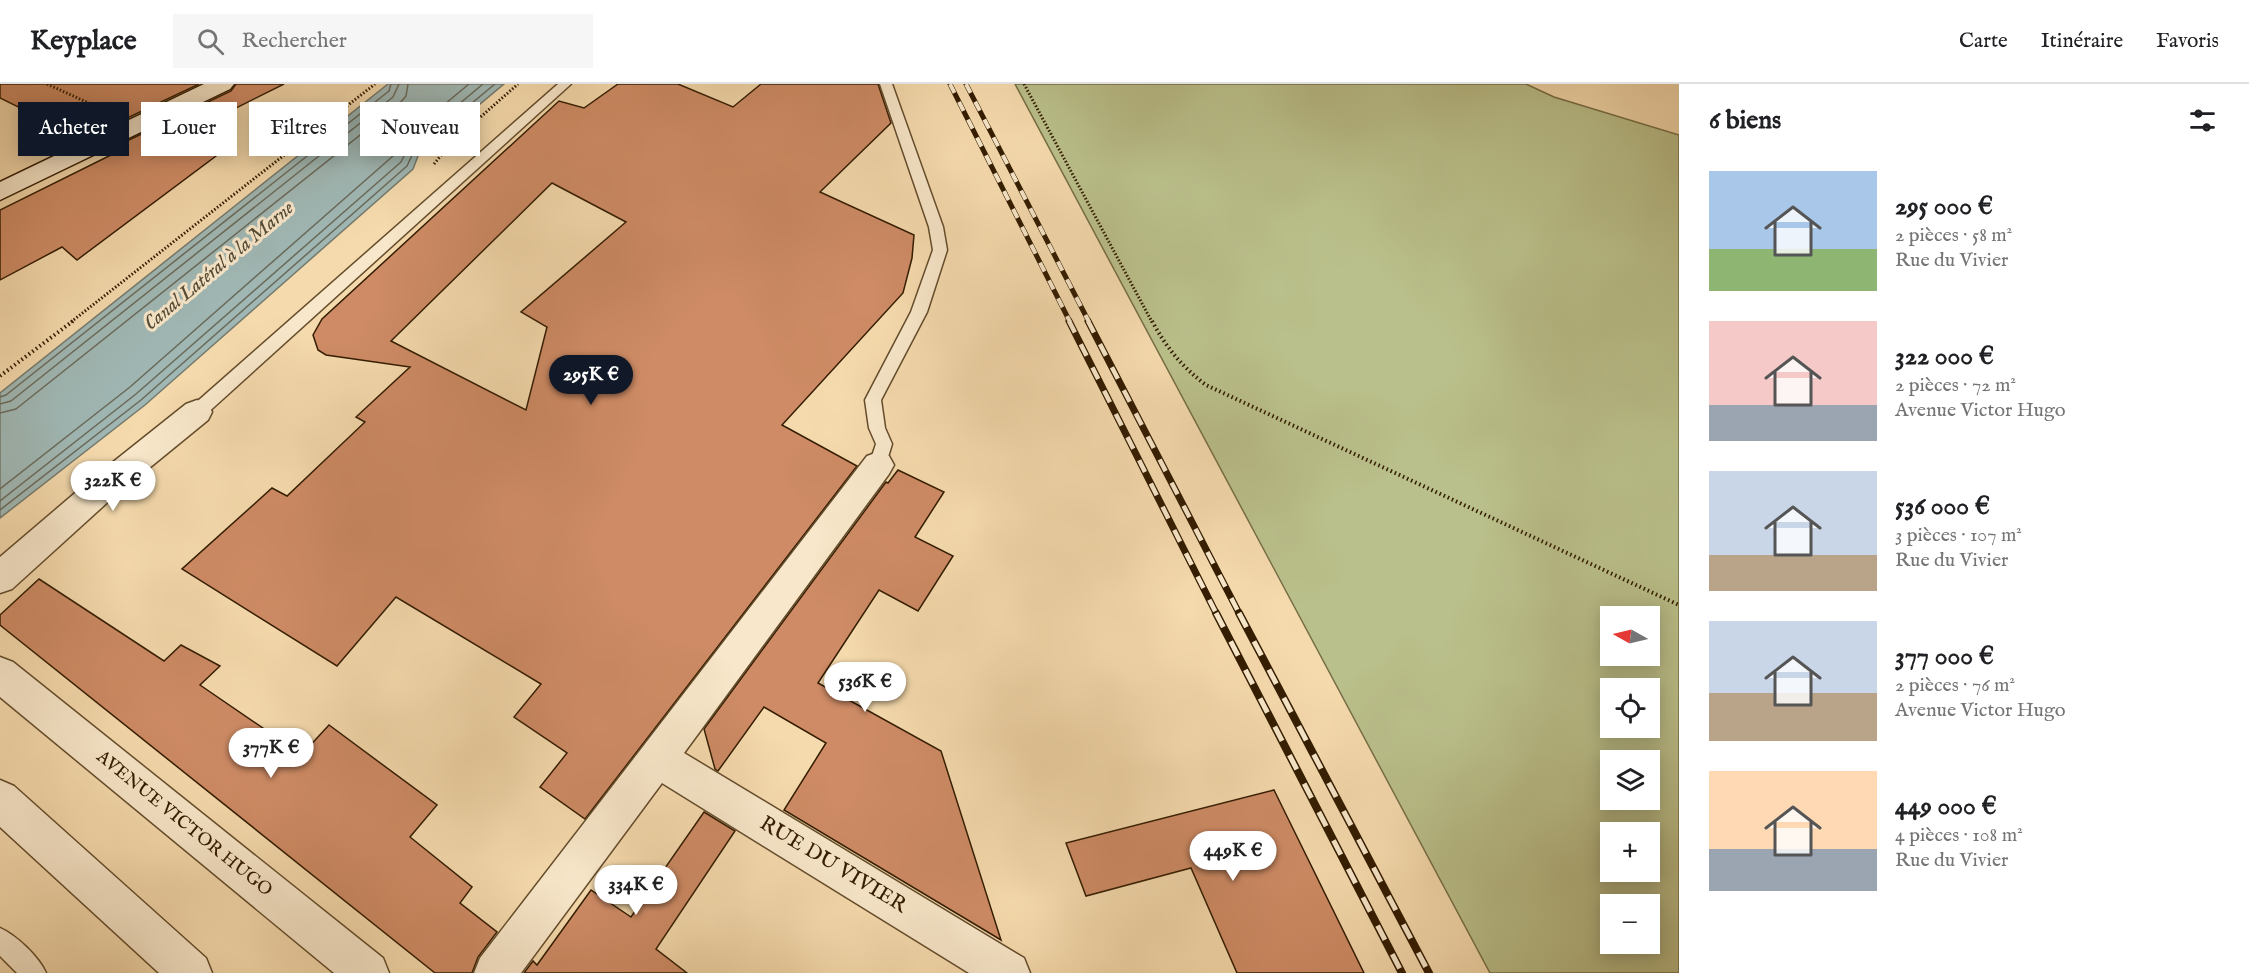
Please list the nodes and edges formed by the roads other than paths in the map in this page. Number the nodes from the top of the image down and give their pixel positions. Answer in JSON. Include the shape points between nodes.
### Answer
{"nodes":[{"id":1,"x":181,"y":84,"type":"edge"},
{"id":2,"x":222,"y":84,"type":"edge"},
{"id":3,"x":565,"y":84,"type":"edge"},
{"id":4,"x":886,"y":84,"type":"edge"},
{"id":5,"x":0,"y":170,"type":"edge"},
{"id":6,"x":0,"y":192,"type":"edge"},
{"id":7,"x":197,"y":412,"type":"joint"},
{"id":8,"x":878,"y":465,"type":"joint"},
{"id":9,"x":0,"y":578,"type":"edge"},
{"id":10,"x":0,"y":674,"type":"edge"},
{"id":11,"x":657,"y":758,"type":"junction"},
{"id":12,"x":0,"y":800,"type":"edge"},
{"id":13,"x":0,"y":940,"type":"edge"},
{"id":14,"x":34,"y":973,"type":"edge"},
{"id":15,"x":191,"y":973,"type":"edge"},
{"id":16,"x":368,"y":973,"type":"edge"},
{"id":17,"x":495,"y":973,"type":"edge"},
{"id":18,"x":1009,"y":973,"type":"edge"}],
"edges":[{"from":1,"to":5,"type":"street"},
{"from":2,"to":6,"type":"street"},
{"from":3,"to":7,"type":"lane"},
{"from":4,"to":8,"type":"lane","via":[[936,227],[940,250],[919,312],[873,400],[884,444]]},
{"from":7,"to":9,"type":"street"},
{"from":8,"to":11,"type":"street"},
{"from":10,"to":16,"type":"street","name":"AVENUE VICTOR HUGO"},
{"from":11,"to":17,"type":"street"},
{"from":11,"to":18,"type":"street","name":"RUE DU VIVIER"},
{"from":12,"to":15,"type":"street"},
{"from":13,"to":14,"type":"lane"}]}
